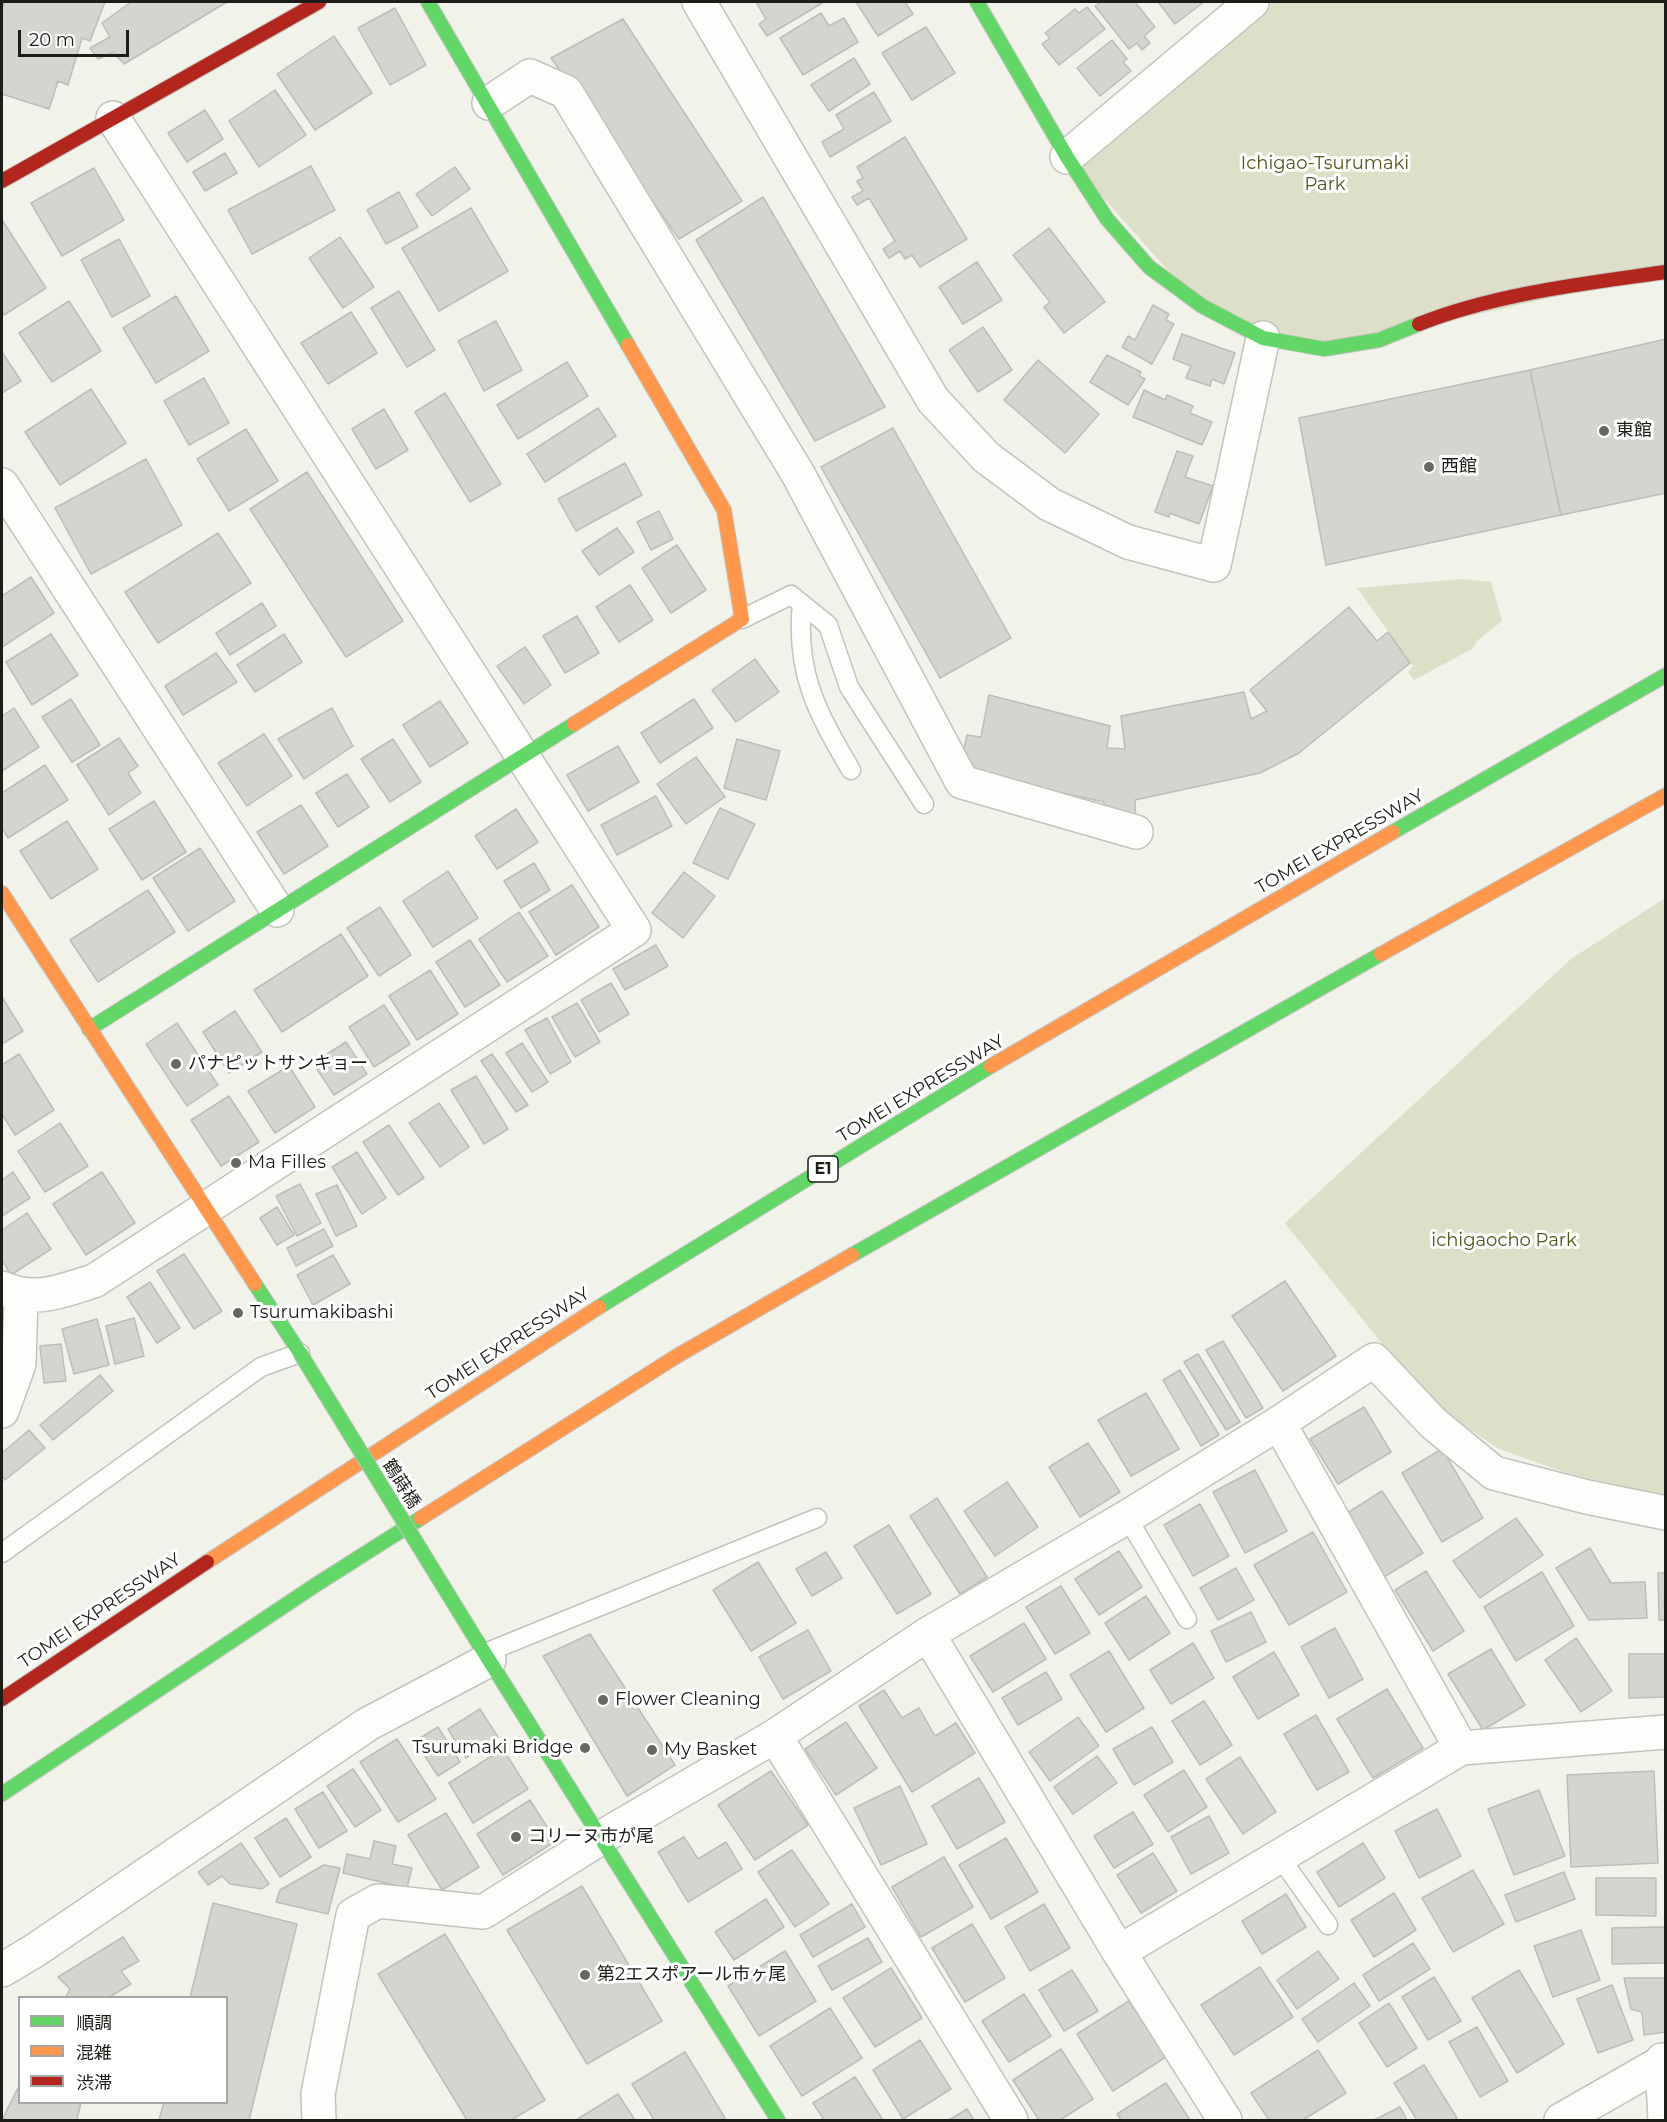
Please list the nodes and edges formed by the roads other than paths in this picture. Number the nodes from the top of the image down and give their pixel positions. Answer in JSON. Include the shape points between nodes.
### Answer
{"nodes":[{"id":1,"x":318,"y":2,"type":"edge"},
{"id":2,"x":428,"y":2,"type":"edge"},
{"id":3,"x":699,"y":2,"type":"edge"},
{"id":4,"x":977,"y":2,"type":"edge"},
{"id":5,"x":1252,"y":2,"type":"edge"},
{"id":6,"x":489,"y":103,"type":"junction"},
{"id":7,"x":113,"y":118,"type":"junction"},
{"id":8,"x":1067,"y":157,"type":"junction"},
{"id":9,"x":2,"y":181,"type":"edge"},
{"id":10,"x":1665,"y":272,"type":"edge"},
{"id":11,"x":1263,"y":339,"type":"junction"},
{"id":12,"x":2,"y":485,"type":"edge"},
{"id":13,"x":802,"y":604,"type":"junction"},
{"id":14,"x":742,"y":619,"type":"junction"},
{"id":15,"x":1665,"y":675,"type":"edge"},
{"id":16,"x":522,"y":756,"type":"junction"},
{"id":17,"x":851,"y":770,"type":"dead end"},
{"id":18,"x":1665,"y":795,"type":"edge"},
{"id":19,"x":924,"y":804,"type":"dead end"},
{"id":20,"x":1136,"y":832,"type":"dead end"},
{"id":21,"x":2,"y":893,"type":"edge"},
{"id":22,"x":278,"y":910,"type":"junction"},
{"id":23,"x":89,"y":1029,"type":"junction"},
{"id":24,"x":207,"y":1211,"type":"junction"},
{"id":25,"x":11,"y":1292,"type":"edge"},
{"id":26,"x":300,"y":1353,"type":"junction"},
{"id":27,"x":2,"y":1411,"type":"edge"},
{"id":28,"x":1279,"y":1423,"type":"junction"},
{"id":29,"x":1665,"y":1513,"type":"edge"},
{"id":30,"x":1126,"y":1517,"type":"junction"},
{"id":31,"x":817,"y":1518,"type":"dead end"},
{"id":32,"x":2,"y":1553,"type":"edge"},
{"id":33,"x":1187,"y":1619,"type":"dead end"},
{"id":34,"x":928,"y":1634,"type":"junction"},
{"id":35,"x":487,"y":1657,"type":"junction"},
{"id":36,"x":2,"y":1698,"type":"edge"},
{"id":37,"x":1665,"y":1732,"type":"edge"},
{"id":38,"x":775,"y":1736,"type":"junction"},
{"id":39,"x":1461,"y":1748,"type":"junction"},
{"id":40,"x":2,"y":1794,"type":"edge"},
{"id":41,"x":602,"y":1837,"type":"junction"},
{"id":42,"x":1279,"y":1857,"type":"junction"},
{"id":43,"x":1328,"y":1925,"type":"dead end"},
{"id":44,"x":1119,"y":1952,"type":"junction"},
{"id":45,"x":2,"y":1970,"type":"edge"},
{"id":46,"x":1664,"y":2060,"type":"edge"},
{"id":47,"x":319,"y":2121,"type":"edge"},
{"id":48,"x":778,"y":2121,"type":"edge"},
{"id":49,"x":1011,"y":2121,"type":"edge"},
{"id":50,"x":1225,"y":2121,"type":"edge"},
{"id":51,"x":1561,"y":2121,"type":"edge"},
{"id":52,"x":1665,"y":2121,"type":"edge"}],
"edges":[{"from":1,"to":7,"type":"main road"},
{"from":2,"to":6,"type":"main road"},
{"from":3,"to":11,"type":"street","via":[[933,400],[986,457],[1049,504],[1128,542],[1214,565]]},
{"from":4,"to":8,"type":"main road"},
{"from":5,"to":8,"type":"street"},
{"from":6,"to":14,"type":"main road","via":[[724,510]]},
{"from":6,"to":20,"type":"street","via":[[530,76],[566,92],[798,474],[962,782]]},
{"from":7,"to":9,"type":"main road"},
{"from":7,"to":16,"type":"street"},
{"from":8,"to":11,"type":"main road","via":[[1107,219],[1149,267],[1202,306]]},
{"from":10,"to":11,"type":"main road","via":[[1526,292],[1445,315],[1379,340],[1324,349]]},
{"from":12,"to":22,"type":"street"},
{"from":13,"to":14,"type":"lane","via":[[791,595]]},
{"from":13,"to":17,"type":"lane","via":[[800,631],[805,675],[823,721]]},
{"from":13,"to":19,"type":"lane","via":[[828,625],[849,687]]},
{"from":14,"to":16,"type":"main road"},
{"from":15,"to":36,"type":"main road","name":"TOMEI EXPRESSWAY","number":"E1","via":[[1114,993],[754,1210],[282,1511]]},
{"from":16,"to":22,"type":"main road"},
{"from":16,"to":24,"type":"street","via":[[634,930]]},
{"from":18,"to":40,"type":"main road","via":[[1149,1084],[677,1356],[314,1586]]},
{"from":21,"to":23,"type":"main road","name":"鶴蒔橋"},
{"from":22,"to":23,"type":"main road"},
{"from":23,"to":24,"type":"main road","name":"鶴蒔橋"},
{"from":24,"to":25,"type":"street","via":[[94,1281],[47,1295]]},
{"from":24,"to":26,"type":"main road","name":"鶴蒔橋"},
{"from":25,"to":27,"type":"street","via":[[19,1364]]},
{"from":26,"to":32,"type":"lane","via":[[261,1367]]},
{"from":26,"to":35,"type":"main road","name":"鶴蒔橋","bridge":true},
{"from":28,"to":29,"type":"street","via":[[1374,1360],[1433,1423],[1494,1473]]},
{"from":28,"to":30,"type":"street"},
{"from":28,"to":39,"type":"street"},
{"from":30,"to":33,"type":"lane"},
{"from":30,"to":34,"type":"street"},
{"from":31,"to":35,"type":"lane"},
{"from":34,"to":38,"type":"street"},
{"from":34,"to":44,"type":"street"},
{"from":35,"to":41,"type":"main road","name":"鶴蒔橋"},
{"from":35,"to":45,"type":"street","via":[[368,1724]]},
{"from":37,"to":39,"type":"street"},
{"from":38,"to":41,"type":"street"},
{"from":38,"to":49,"type":"street"},
{"from":39,"to":42,"type":"street"},
{"from":41,"to":47,"type":"street","via":[[483,1912],[378,1901],[353,1915],[318,2094]]},
{"from":41,"to":48,"type":"main road","name":"鶴蒔橋"},
{"from":42,"to":43,"type":"lane"},
{"from":42,"to":44,"type":"street"},
{"from":44,"to":50,"type":"street"},
{"from":46,"to":51,"type":"street"},
{"from":46,"to":52,"type":"street"}]}
